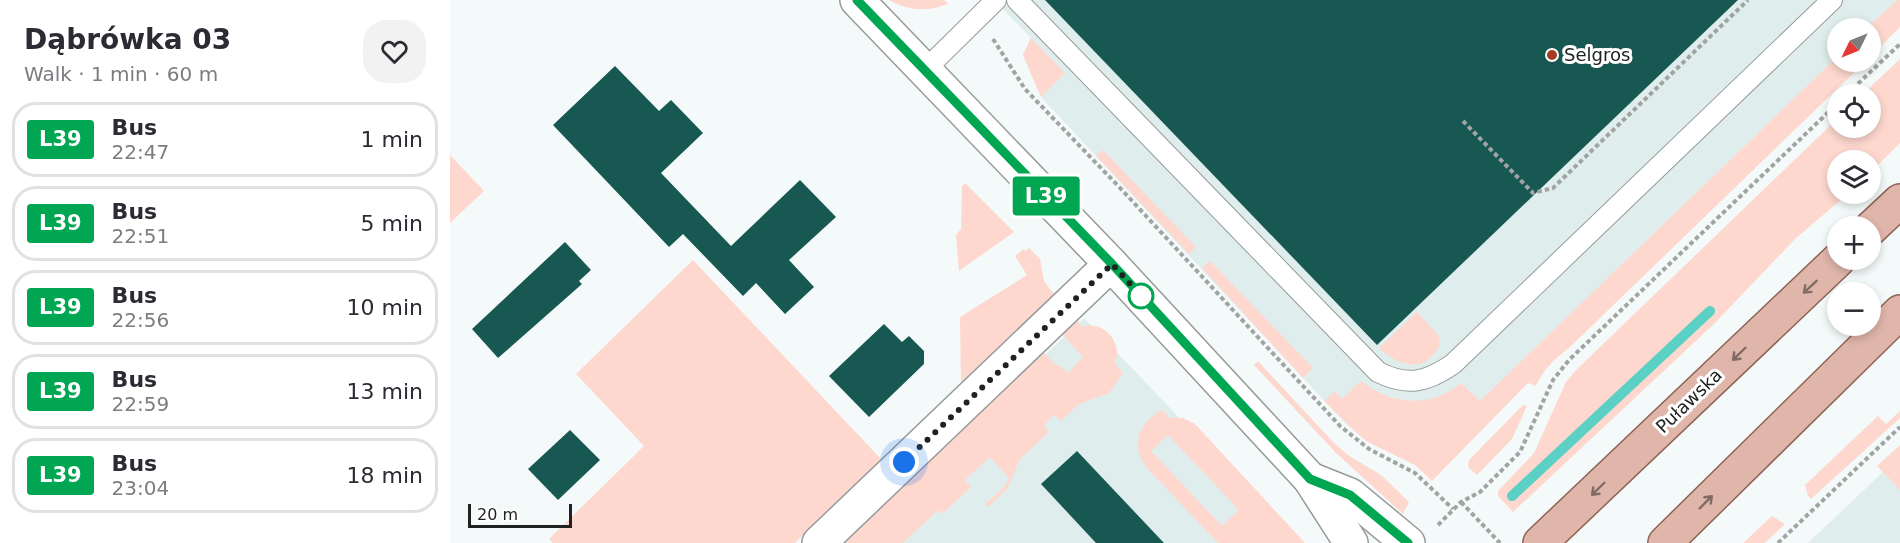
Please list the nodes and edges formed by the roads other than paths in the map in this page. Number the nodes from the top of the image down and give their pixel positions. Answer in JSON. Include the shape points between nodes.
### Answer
{"nodes":[{"id":1,"x":857,"y":0,"type":"edge"},
{"id":2,"x":996,"y":0,"type":"edge"},
{"id":3,"x":1017,"y":0,"type":"edge"},
{"id":4,"x":1832,"y":0,"type":"edge"},
{"id":5,"x":924,"y":70,"type":"junction"},
{"id":6,"x":1900,"y":201,"type":"edge"},
{"id":7,"x":1881,"y":219,"type":"edge"},
{"id":8,"x":1112,"y":264,"type":"junction"},
{"id":9,"x":1827,"y":270,"type":"edge"},
{"id":10,"x":1900,"y":312,"type":"edge"},
{"id":11,"x":1310,"y":479,"type":"junction"},
{"id":12,"x":819,"y":543,"type":"edge"},
{"id":13,"x":1351,"y":543,"type":"edge"},
{"id":14,"x":1408,"y":543,"type":"edge"},
{"id":15,"x":1540,"y":543,"type":"edge"},
{"id":16,"x":1665,"y":543,"type":"edge"}],
"edges":[{"from":1,"to":5,"type":"street"},
{"from":2,"to":5,"type":"lane"},
{"from":3,"to":4,"type":"lane","via":[[1378,372],[1410,382],[1427,379],[1453,363]]},
{"from":5,"to":8,"type":"street"},
{"from":6,"to":7,"type":"main road"},
{"from":8,"to":11,"type":"street"},
{"from":8,"to":12,"type":"street"},
{"from":9,"to":15,"type":"main road","name":"Puławska","one_way":true},
{"from":16,"to":10,"type":"main road","one_way":true},
{"from":11,"to":13,"type":"street"},
{"from":11,"to":14,"type":"street","via":[[1350,495]]}]}
